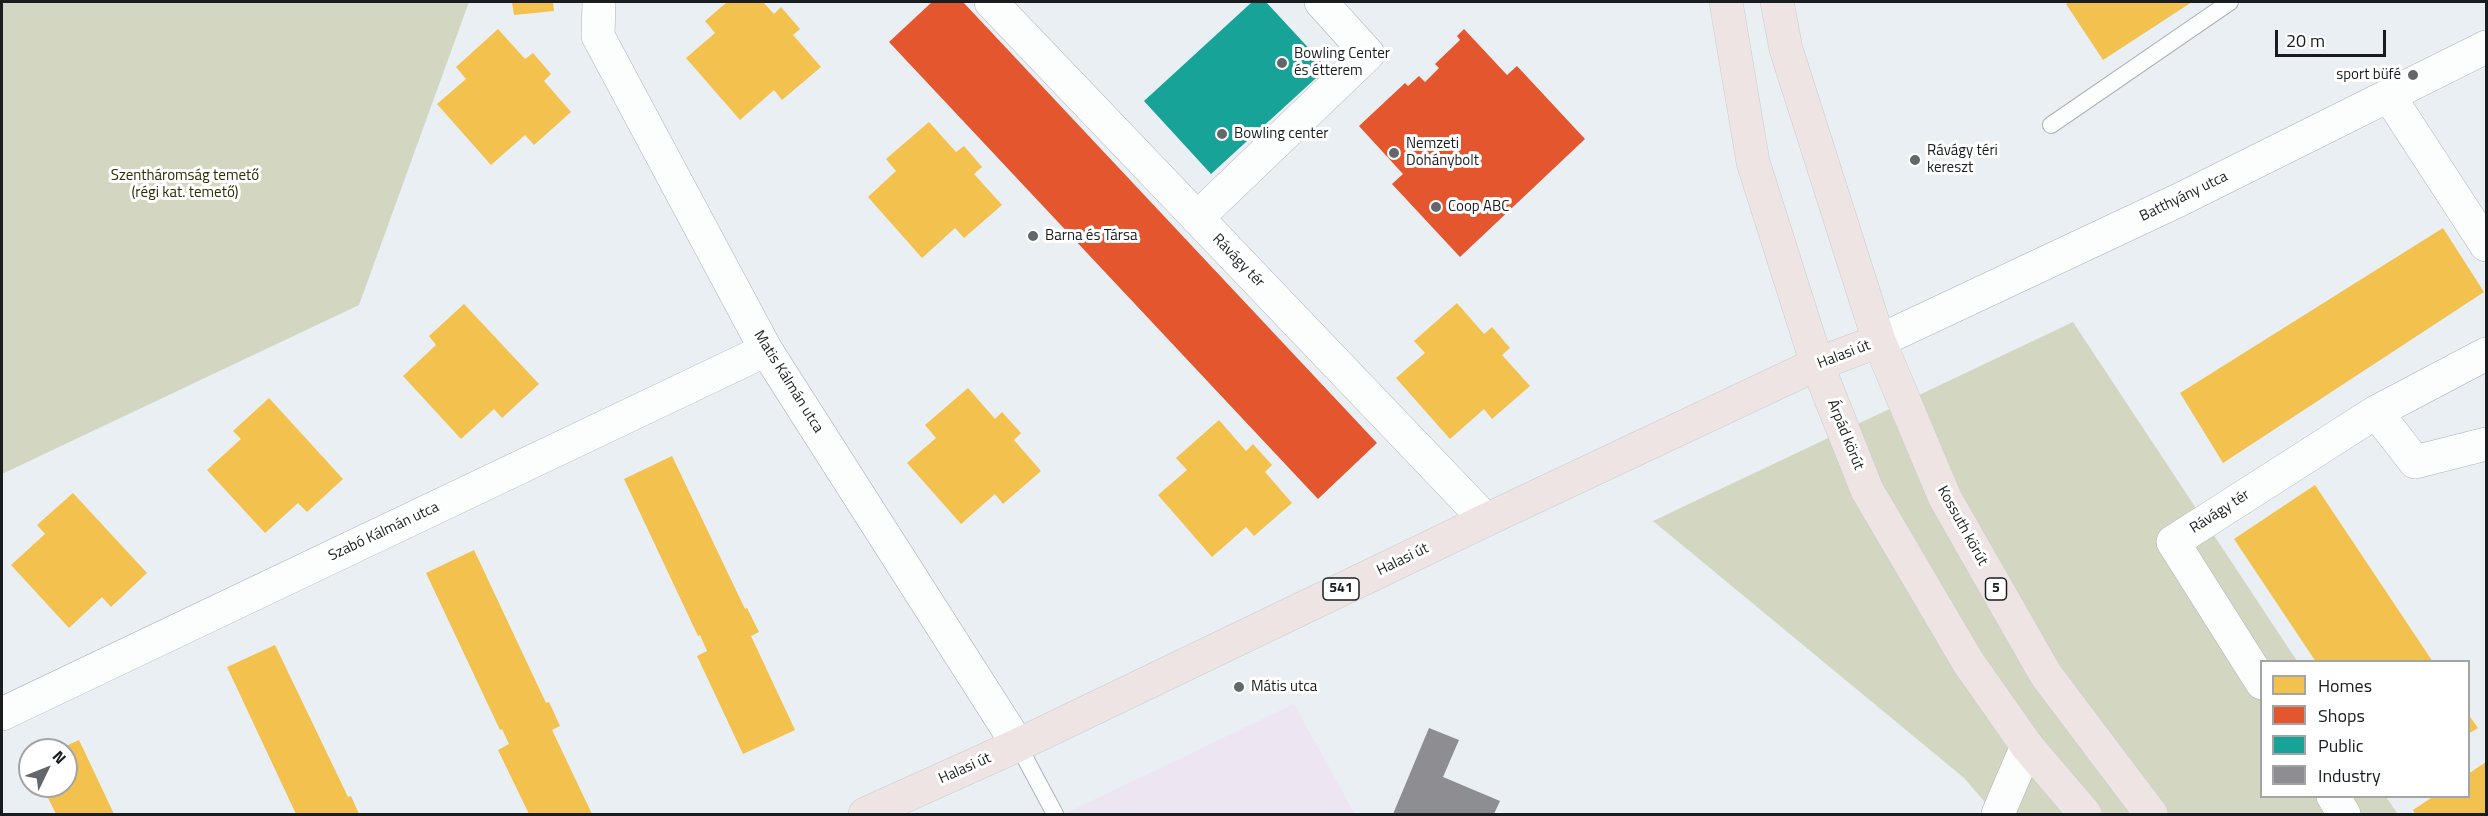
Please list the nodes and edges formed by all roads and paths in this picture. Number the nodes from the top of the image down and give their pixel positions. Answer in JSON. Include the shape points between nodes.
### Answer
{"nodes":[{"id":1,"x":599,"y":2,"type":"edge"},
{"id":2,"x":991,"y":2,"type":"edge"},
{"id":3,"x":1321,"y":2,"type":"edge"},
{"id":4,"x":1726,"y":2,"type":"edge"},
{"id":5,"x":1777,"y":2,"type":"edge"},
{"id":6,"x":2230,"y":2,"type":"edge"},
{"id":7,"x":2487,"y":47,"type":"edge"},
{"id":8,"x":2389,"y":96,"type":"junction"},
{"id":9,"x":2051,"y":125,"type":"dead end"},
{"id":10,"x":1197,"y":218,"type":"junction"},
{"id":11,"x":2487,"y":245,"type":"edge"},
{"id":12,"x":1879,"y":341,"type":"junction"},
{"id":13,"x":766,"y":350,"type":"junction"},
{"id":14,"x":2487,"y":354,"type":"edge"},
{"id":15,"x":1817,"y":364,"type":"junction"},
{"id":16,"x":2376,"y":412,"type":"junction"},
{"id":17,"x":2487,"y":444,"type":"edge"},
{"id":18,"x":1486,"y":519,"type":"junction"},
{"id":19,"x":2260,"y":680,"type":"edge"},
{"id":20,"x":2,"y":714,"type":"edge"},
{"id":21,"x":1018,"y":745,"type":"junction"},
{"id":22,"x":2027,"y":746,"type":"junction"},
{"id":23,"x":2334,"y":798,"type":"edge"},
{"id":24,"x":865,"y":814,"type":"edge"},
{"id":25,"x":1055,"y":814,"type":"edge"},
{"id":26,"x":1998,"y":814,"type":"edge"},
{"id":27,"x":2085,"y":814,"type":"edge"},
{"id":28,"x":2151,"y":814,"type":"edge"},
{"id":29,"x":2344,"y":814,"type":"edge"}],
"edges":[{"from":1,"to":13,"type":"street","name":"Matis Kálmán utca","via":[[598,36]]},
{"from":2,"to":10,"type":"street","name":"Rávágy tér"},
{"from":3,"to":10,"type":"street","via":[[1368,54]]},
{"from":4,"to":15,"type":"main road","name":"Árpád körút","via":[[1753,162]]},
{"from":5,"to":12,"type":"main road","number":"5","via":[[1786,49]]},
{"from":6,"to":9,"type":"lane"},
{"from":7,"to":8,"type":"street","name":"Batthyány utca"},
{"from":8,"to":11,"type":"street"},
{"from":8,"to":12,"type":"street","name":"Batthyány utca"},
{"from":10,"to":18,"type":"street","name":"Rávágy tér"},
{"from":12,"to":15,"type":"main road","name":"Halasi út","number":"541"},
{"from":12,"to":28,"type":"main road","name":"Kossuth körút","number":"5","via":[[1944,498],[2046,675]]},
{"from":13,"to":20,"type":"street","name":"Szabó Kálmán utca"},
{"from":13,"to":21,"type":"street","name":"Matis Kálmán utca"},
{"from":14,"to":16,"type":"street","name":"Rávágy tér"},
{"from":15,"to":18,"type":"main road","name":"Halasi út","number":"541"},
{"from":15,"to":22,"type":"main road","name":"Árpád körút","via":[[1867,490],[1968,662]]},
{"from":16,"to":17,"type":"street","via":[[2415,462]]},
{"from":16,"to":19,"type":"street","name":"Rávágy tér","via":[[2173,542]]},
{"from":18,"to":21,"type":"main road","name":"Halasi út","number":"541"},
{"from":21,"to":24,"type":"main road","name":"Halasi út","number":"541"},
{"from":21,"to":25,"type":"lane"},
{"from":22,"to":26,"type":"street"},
{"from":22,"to":27,"type":"main road","name":"Árpád körút"},
{"from":23,"to":29,"type":"street"}]}
